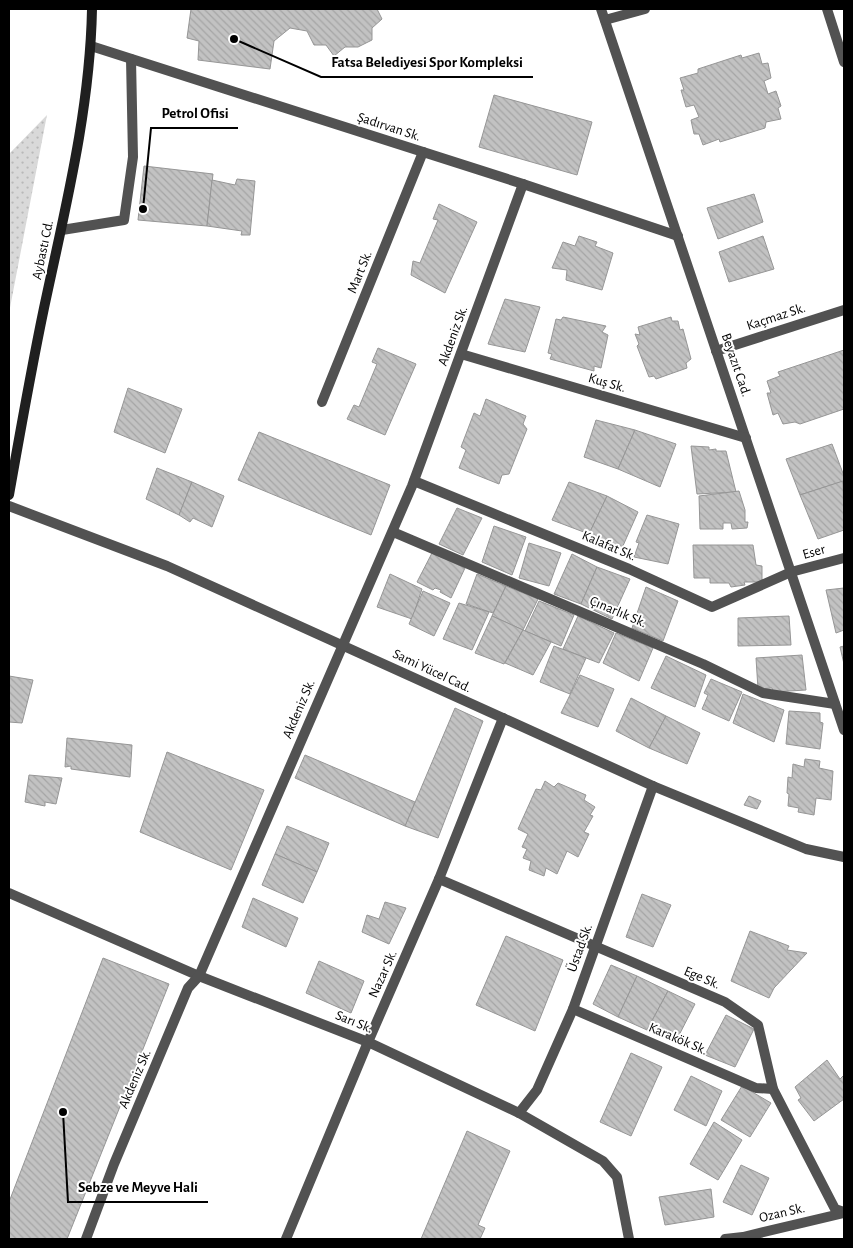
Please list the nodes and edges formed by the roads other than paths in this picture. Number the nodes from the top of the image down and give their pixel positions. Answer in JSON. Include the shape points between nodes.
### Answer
{"nodes":[{"id":1,"x":92,"y":9,"type":"edge"},
{"id":2,"x":601,"y":9,"type":"edge"},
{"id":3,"x":645,"y":9,"type":"edge"},
{"id":4,"x":827,"y":9,"type":"edge"},
{"id":5,"x":605,"y":20,"type":"junction"},
{"id":6,"x":91,"y":46,"type":"junction"},
{"id":7,"x":131,"y":59,"type":"junction"},
{"id":8,"x":844,"y":62,"type":"edge"},
{"id":9,"x":423,"y":152,"type":"junction"},
{"id":10,"x":523,"y":184,"type":"junction"},
{"id":11,"x":62,"y":230,"type":"junction"},
{"id":12,"x":678,"y":236,"type":"junction"},
{"id":13,"x":844,"y":310,"type":"edge"},
{"id":14,"x":716,"y":351,"type":"junction"},
{"id":15,"x":461,"y":354,"type":"junction"},
{"id":16,"x":322,"y":402,"type":"dead end"},
{"id":17,"x":746,"y":438,"type":"junction"},
{"id":18,"x":414,"y":480,"type":"junction"},
{"id":19,"x":9,"y":495,"type":"edge"},
{"id":20,"x":9,"y":506,"type":"edge"},
{"id":21,"x":393,"y":532,"type":"junction"},
{"id":22,"x":844,"y":558,"type":"edge"},
{"id":23,"x":791,"y":572,"type":"junction"},
{"id":24,"x":342,"y":644,"type":"junction"},
{"id":25,"x":835,"y":704,"type":"junction"},
{"id":26,"x":503,"y":718,"type":"junction"},
{"id":27,"x":844,"y":730,"type":"edge"},
{"id":28,"x":653,"y":786,"type":"junction"},
{"id":29,"x":844,"y":857,"type":"edge"},
{"id":30,"x":439,"y":879,"type":"junction"},
{"id":31,"x":9,"y":892,"type":"edge"},
{"id":32,"x":594,"y":947,"type":"junction"},
{"id":33,"x":199,"y":976,"type":"junction"},
{"id":34,"x":572,"y":1009,"type":"junction"},
{"id":35,"x":368,"y":1042,"type":"junction"},
{"id":36,"x":774,"y":1089,"type":"junction"},
{"id":37,"x":520,"y":1113,"type":"junction"},
{"id":38,"x":844,"y":1212,"type":"edge"},
{"id":39,"x":86,"y":1239,"type":"edge"},
{"id":40,"x":286,"y":1239,"type":"edge"},
{"id":41,"x":629,"y":1239,"type":"edge"},
{"id":42,"x":726,"y":1239,"type":"edge"}],
"edges":[{"from":1,"to":6,"type":"main road","name":"Aybastı Cd."},
{"from":2,"to":5,"type":"street","name":"Beyazıt Cad."},
{"from":3,"to":5,"type":"street"},
{"from":4,"to":8,"type":"street"},
{"from":5,"to":12,"type":"street","name":"Beyazıt Cad."},
{"from":6,"to":7,"type":"street","name":"Şadırvan Sk."},
{"from":6,"to":11,"type":"main road","name":"Aybastı Cd.","via":[[79,143]]},
{"from":7,"to":9,"type":"street","name":"Şadırvan Sk."},
{"from":7,"to":11,"type":"street","via":[[133,157],[124,220]]},
{"from":9,"to":10,"type":"street","name":"Şadırvan Sk."},
{"from":9,"to":16,"type":"street","name":"Mart Sk."},
{"from":10,"to":12,"type":"street","name":"Şadırvan Sk."},
{"from":10,"to":15,"type":"street","name":"Akdeniz Sk."},
{"from":11,"to":19,"type":"main road","name":"Aybastı Cd."},
{"from":12,"to":14,"type":"street","name":"Beyazıt Cad."},
{"from":13,"to":14,"type":"street","name":"Kaçmaz Sk."},
{"from":14,"to":17,"type":"street","name":"Beyazıt Cad."},
{"from":15,"to":17,"type":"street","name":"Kuş Sk."},
{"from":15,"to":18,"type":"street","name":"Akdeniz Sk."},
{"from":17,"to":23,"type":"street","name":"Beyazıt Cad."},
{"from":18,"to":21,"type":"street","name":"Akdeniz Sk."},
{"from":18,"to":23,"type":"street","name":"Kalafat Sk.","via":[[712,607]]},
{"from":20,"to":24,"type":"street","name":"Sami Yücel Cad.","via":[[167,566]]},
{"from":21,"to":24,"type":"street","name":"Akdeniz Sk."},
{"from":21,"to":25,"type":"street","name":"Çınarlık Sk.","via":[[703,664],[763,693]]},
{"from":22,"to":23,"type":"street","name":"Eser"},
{"from":23,"to":25,"type":"street","name":"Beyazıt Cad."},
{"from":24,"to":26,"type":"street","name":"Sami Yücel Cad."},
{"from":24,"to":33,"type":"street","name":"Akdeniz Sk."},
{"from":25,"to":27,"type":"street","name":"Beyazıt Cad."},
{"from":26,"to":28,"type":"street","name":"Sami Yücel Cad."},
{"from":26,"to":30,"type":"street","name":"Nazar Sk."},
{"from":28,"to":29,"type":"street","name":"Sami Yücel Cad.","via":[[806,849]]},
{"from":28,"to":32,"type":"street","name":"Üstad Sk."},
{"from":30,"to":32,"type":"street","name":"Ege Sk."},
{"from":30,"to":35,"type":"street","name":"Nazar Sk."},
{"from":31,"to":33,"type":"street","name":"Sarı Sk."},
{"from":32,"to":34,"type":"street","name":"Üstad Sk."},
{"from":32,"to":36,"type":"street","name":"Ege Sk.","via":[[725,1002],[758,1025]]},
{"from":33,"to":35,"type":"street","name":"Sarı Sk."},
{"from":33,"to":39,"type":"street","name":"Akdeniz Sk.","via":[[188,988]]},
{"from":34,"to":36,"type":"street","name":"Karakök Sk.","via":[[756,1088]]},
{"from":34,"to":37,"type":"street","name":"Üstad Sk.","via":[[537,1090]]},
{"from":35,"to":37,"type":"street","name":"Sarı Sk."},
{"from":35,"to":40,"type":"street","name":"Nazar Sk."},
{"from":36,"to":38,"type":"street","name":"Ege Sk.","via":[[835,1209]]},
{"from":37,"to":41,"type":"street","name":"Sarı Sk.","via":[[603,1161],[617,1177]]},
{"from":38,"to":42,"type":"street","name":"Ozan Sk."}]}
